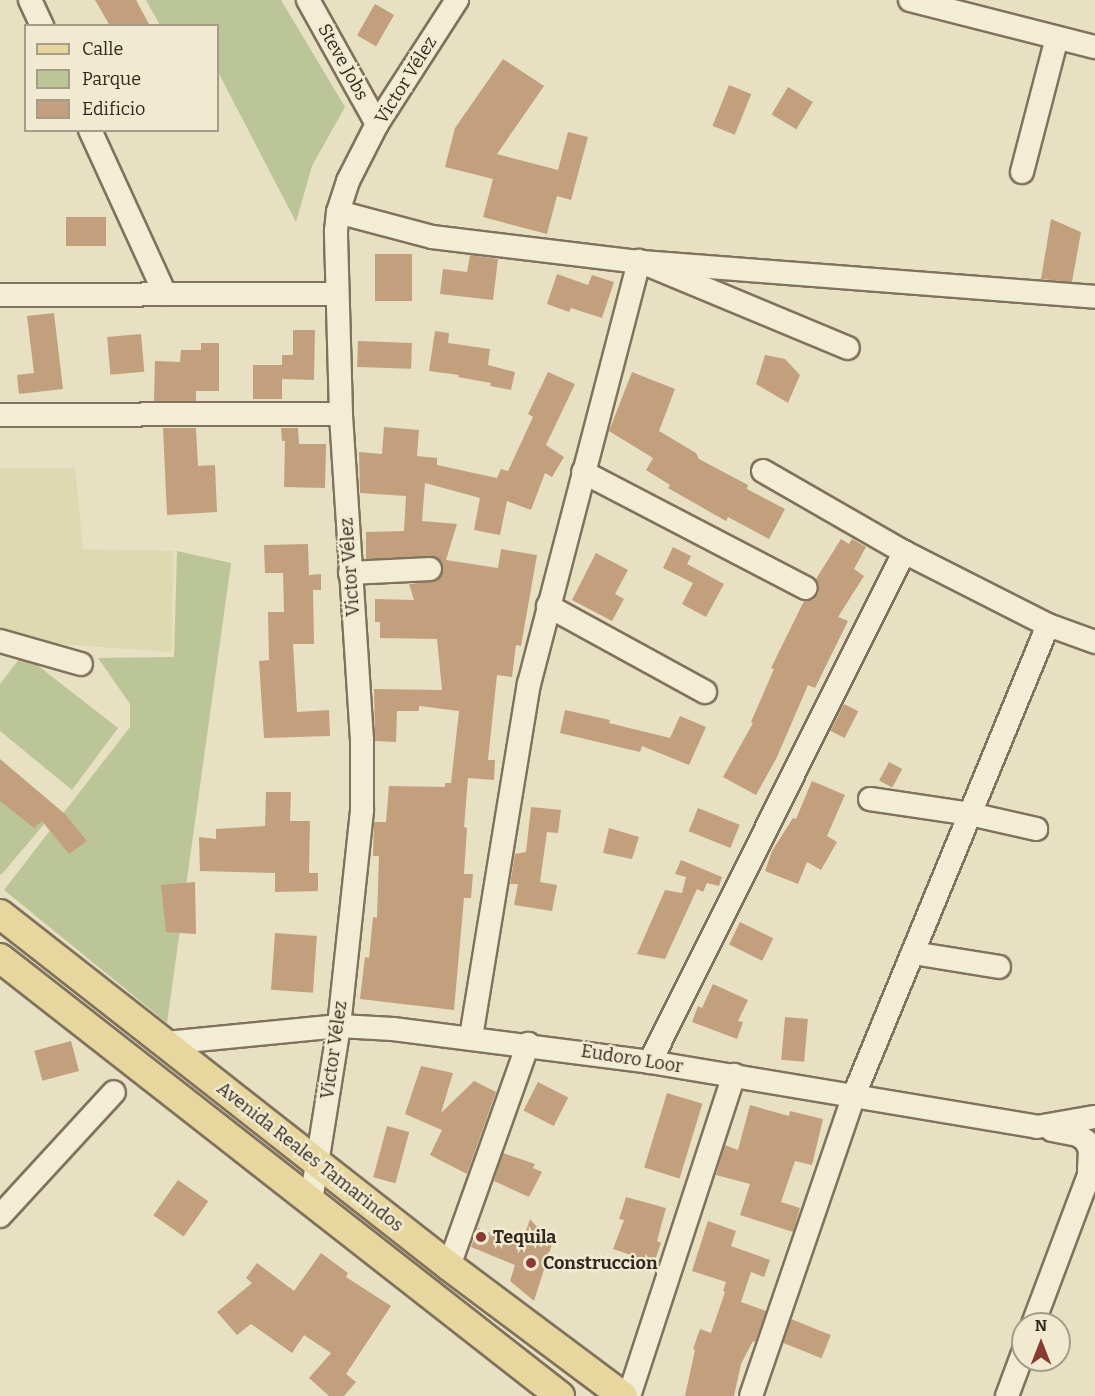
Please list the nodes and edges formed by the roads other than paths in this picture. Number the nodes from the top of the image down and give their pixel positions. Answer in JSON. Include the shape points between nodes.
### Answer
{"nodes":[{"id":1,"x":30,"y":0,"type":"edge"},
{"id":2,"x":308,"y":0,"type":"edge"},
{"id":3,"x":457,"y":0,"type":"edge"},
{"id":4,"x":910,"y":0,"type":"edge"},
{"id":5,"x":41,"y":24,"type":"edge"},
{"id":6,"x":1057,"y":38,"type":"junction"},
{"id":7,"x":1095,"y":46,"type":"edge"},
{"id":8,"x":377,"y":124,"type":"junction"},
{"id":9,"x":91,"y":132,"type":"edge"},
{"id":10,"x":1022,"y":172,"type":"dead end"},
{"id":11,"x":338,"y":212,"type":"junction"},
{"id":12,"x":639,"y":261,"type":"junction"},
{"id":13,"x":165,"y":294,"type":"junction"},
{"id":14,"x":337,"y":294,"type":"junction"},
{"id":15,"x":0,"y":295,"type":"edge"},
{"id":16,"x":1095,"y":297,"type":"edge"},
{"id":17,"x":848,"y":348,"type":"dead end"},
{"id":18,"x":341,"y":414,"type":"junction"},
{"id":19,"x":0,"y":415,"type":"edge"},
{"id":20,"x":763,"y":471,"type":"dead end"},
{"id":21,"x":583,"y":472,"type":"junction"},
{"id":22,"x":904,"y":552,"type":"junction"},
{"id":23,"x":430,"y":569,"type":"dead end"},
{"id":24,"x":350,"y":573,"type":"junction"},
{"id":25,"x":806,"y":588,"type":"dead end"},
{"id":26,"x":548,"y":606,"type":"junction"},
{"id":27,"x":1047,"y":629,"type":"junction"},
{"id":28,"x":0,"y":641,"type":"edge"},
{"id":29,"x":1095,"y":642,"type":"edge"},
{"id":30,"x":81,"y":664,"type":"dead end"},
{"id":31,"x":705,"y":692,"type":"dead end"},
{"id":32,"x":870,"y":800,"type":"dead end"},
{"id":33,"x":970,"y":814,"type":"junction"},
{"id":34,"x":1036,"y":830,"type":"dead end"},
{"id":35,"x":0,"y":914,"type":"edge"},
{"id":36,"x":913,"y":953,"type":"junction"},
{"id":37,"x":0,"y":958,"type":"edge"},
{"id":38,"x":999,"y":966,"type":"dead end"},
{"id":39,"x":339,"y":1026,"type":"junction"},
{"id":40,"x":471,"y":1037,"type":"junction"},
{"id":41,"x":165,"y":1042,"type":"junction"},
{"id":42,"x":528,"y":1044,"type":"junction"},
{"id":43,"x":650,"y":1062,"type":"junction"},
{"id":44,"x":734,"y":1075,"type":"junction"},
{"id":45,"x":114,"y":1092,"type":"dead end"},
{"id":46,"x":854,"y":1095,"type":"junction"},
{"id":47,"x":1095,"y":1117,"type":"edge"},
{"id":48,"x":1037,"y":1127,"type":"junction"},
{"id":49,"x":317,"y":1162,"type":"junction"},
{"id":50,"x":1092,"y":1165,"type":"edge"},
{"id":51,"x":311,"y":1201,"type":"junction"},
{"id":52,"x":0,"y":1216,"type":"edge"},
{"id":53,"x":449,"y":1266,"type":"junction"},
{"id":54,"x":1038,"y":1312,"type":"edge"},
{"id":55,"x":1016,"y":1372,"type":"edge"},
{"id":56,"x":560,"y":1396,"type":"edge"},
{"id":57,"x":623,"y":1396,"type":"edge"},
{"id":58,"x":629,"y":1396,"type":"edge"},
{"id":59,"x":751,"y":1396,"type":"edge"},
{"id":60,"x":1007,"y":1396,"type":"edge"}],
"edges":[{"from":1,"to":5,"type":"street"},
{"from":2,"to":8,"type":"street","name":"Steve Jobs"},
{"from":3,"to":8,"type":"street","name":"Victor Vélez"},
{"from":4,"to":6,"type":"street"},
{"from":6,"to":7,"type":"street"},
{"from":6,"to":10,"type":"street"},
{"from":8,"to":11,"type":"street","name":"Victor Vélez","via":[[348,181]]},
{"from":9,"to":13,"type":"street"},
{"from":11,"to":12,"type":"street","via":[[432,237]]},
{"from":11,"to":14,"type":"street","name":"Victor Vélez"},
{"from":12,"to":16,"type":"street"},
{"from":12,"to":17,"type":"street"},
{"from":12,"to":21,"type":"street"},
{"from":13,"to":14,"type":"street"},
{"from":13,"to":15,"type":"street"},
{"from":14,"to":18,"type":"street","name":"Victor Vélez"},
{"from":18,"to":19,"type":"street"},
{"from":18,"to":24,"type":"street","name":"Victor Vélez"},
{"from":20,"to":22,"type":"street"},
{"from":21,"to":25,"type":"street"},
{"from":21,"to":26,"type":"street"},
{"from":22,"to":27,"type":"street"},
{"from":22,"to":43,"type":"street"},
{"from":23,"to":24,"type":"street"},
{"from":24,"to":39,"type":"street","name":"Victor Vélez","via":[[363,783]]},
{"from":26,"to":31,"type":"street"},
{"from":26,"to":40,"type":"street","via":[[529,684]]},
{"from":27,"to":29,"type":"street"},
{"from":27,"to":33,"type":"street"},
{"from":28,"to":30,"type":"street"},
{"from":32,"to":33,"type":"street"},
{"from":33,"to":34,"type":"street"},
{"from":33,"to":36,"type":"street"},
{"from":35,"to":41,"type":"main road","name":"Avenida Reales Tamarindos"},
{"from":36,"to":38,"type":"street"},
{"from":36,"to":46,"type":"street"},
{"from":37,"to":51,"type":"main road","name":"Avenida Reales Tamarindos"},
{"from":39,"to":40,"type":"street","name":"Eudoro Loor"},
{"from":39,"to":41,"type":"street","name":"Eudoro Loor"},
{"from":39,"to":49,"type":"street","name":"Victor Vélez"},
{"from":40,"to":42,"type":"street","name":"Eudoro Loor"},
{"from":41,"to":49,"type":"main road","name":"Avenida Reales Tamarindos"},
{"from":42,"to":43,"type":"street","name":"Eudoro Loor"},
{"from":42,"to":53,"type":"street"},
{"from":43,"to":44,"type":"street","name":"Eudoro Loor"},
{"from":44,"to":46,"type":"street","name":"Eudoro Loor"},
{"from":44,"to":58,"type":"street"},
{"from":45,"to":52,"type":"street"},
{"from":46,"to":48,"type":"street","name":"Eudoro Loor"},
{"from":46,"to":59,"type":"street"},
{"from":47,"to":48,"type":"street","name":"Eudoro Loor"},
{"from":48,"to":50,"type":"street","via":[[1078,1135],[1086,1141]]},
{"from":49,"to":51,"type":"street","name":"Victor Vélez"},
{"from":49,"to":53,"type":"main road","name":"Avenida Reales Tamarindos"},
{"from":50,"to":54,"type":"street"},
{"from":51,"to":56,"type":"main road","name":"Avenida Reales Tamarindos"},
{"from":53,"to":57,"type":"main road","name":"Avenida Reales Tamarindos"},
{"from":55,"to":60,"type":"street"}]}
